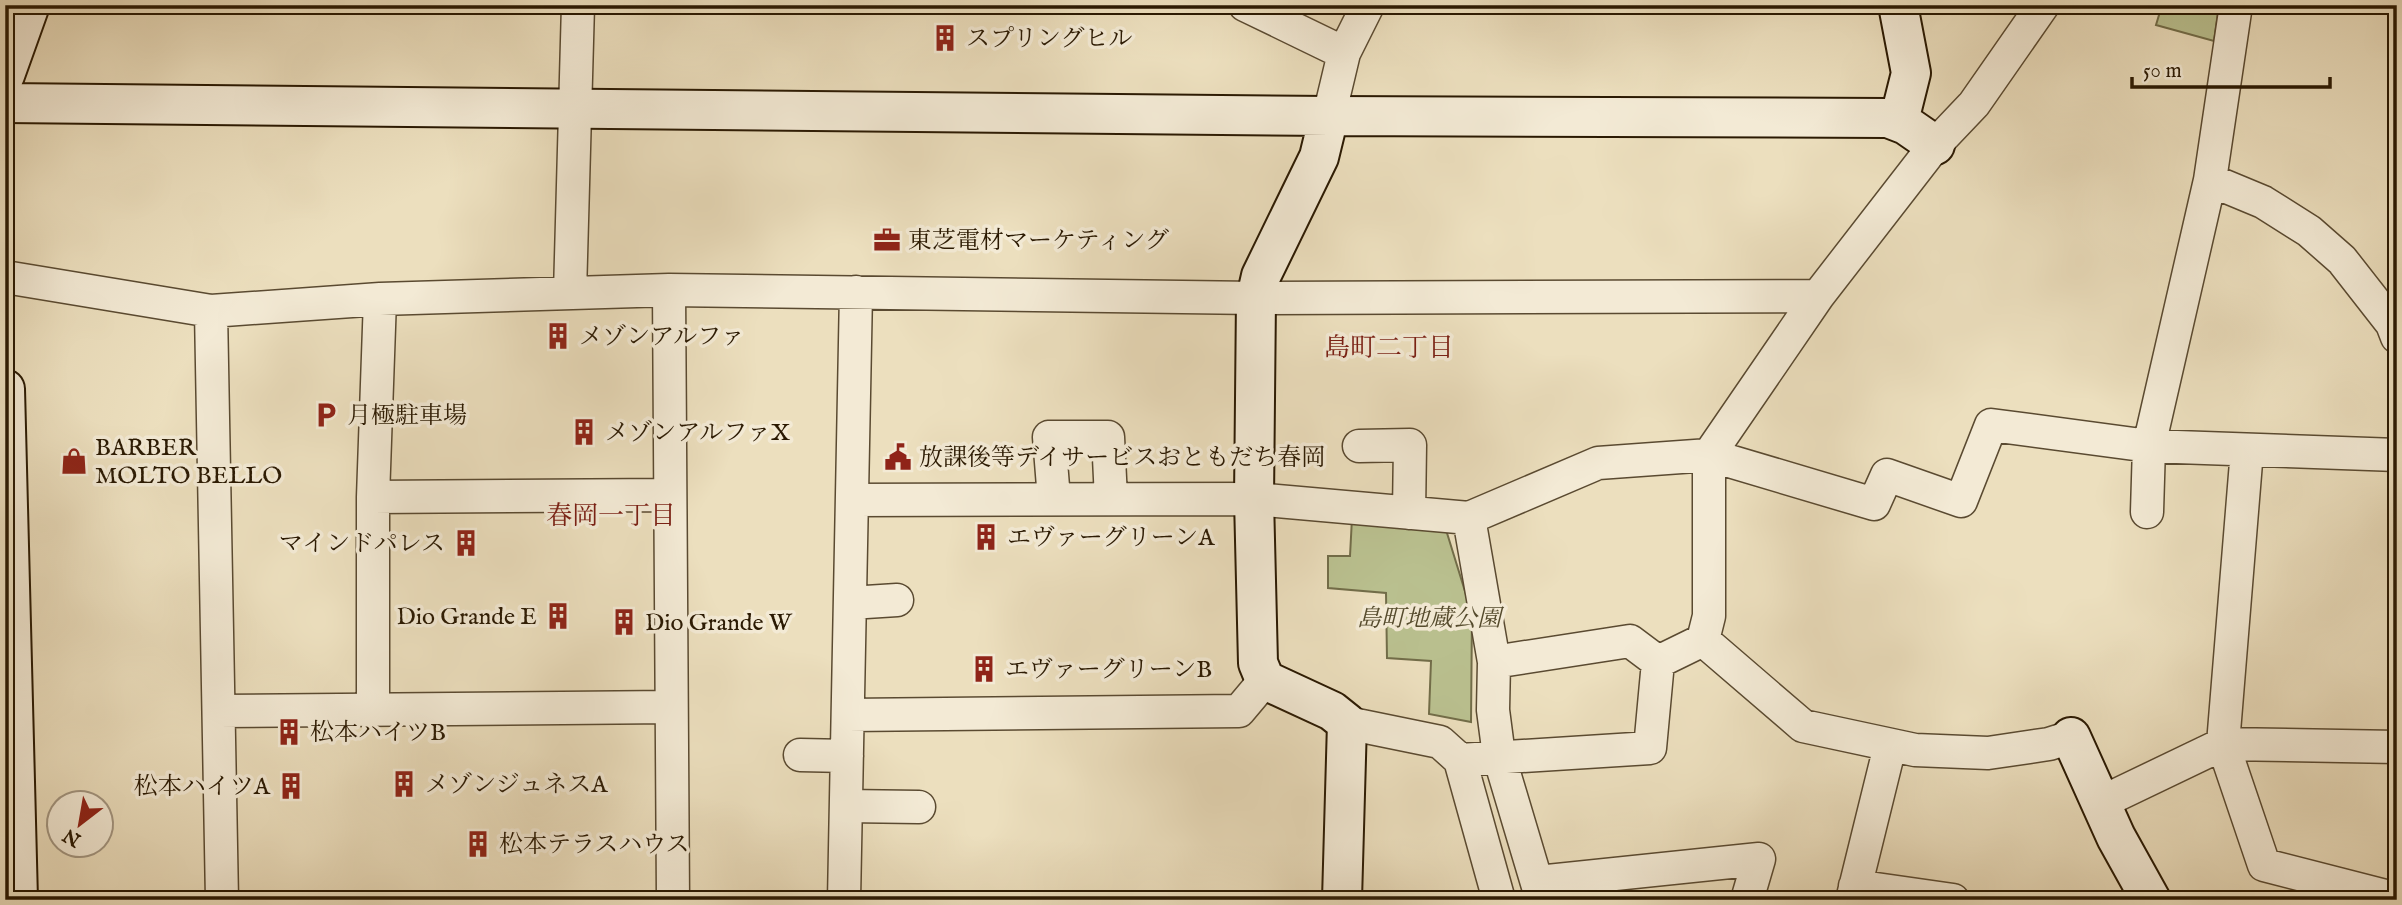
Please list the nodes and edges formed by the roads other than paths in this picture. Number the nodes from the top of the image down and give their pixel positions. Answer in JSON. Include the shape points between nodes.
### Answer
{"nodes":[{"id":1,"x":30,"y":5,"type":"edge"},
{"id":2,"x":578,"y":5,"type":"edge"},
{"id":3,"x":1245,"y":5,"type":"edge"},
{"id":4,"x":1368,"y":5,"type":"edge"},
{"id":5,"x":1899,"y":5,"type":"edge"},
{"id":6,"x":2043,"y":5,"type":"edge"},
{"id":7,"x":2236,"y":5,"type":"edge"},
{"id":8,"x":1344,"y":53,"type":"junction"},
{"id":9,"x":5,"y":75,"type":"edge"},
{"id":10,"x":5,"y":103,"type":"edge"},
{"id":11,"x":574,"y":107,"type":"junction"},
{"id":12,"x":1329,"y":116,"type":"junction"},
{"id":13,"x":1899,"y":121,"type":"junction"},
{"id":14,"x":1935,"y":145,"type":"junction"},
{"id":15,"x":2210,"y":180,"type":"junction"},
{"id":16,"x":5,"y":277,"type":"edge"},
{"id":17,"x":668,"y":290,"type":"junction"},
{"id":18,"x":856,"y":292,"type":"junction"},
{"id":19,"x":570,"y":293,"type":"junction"},
{"id":20,"x":1818,"y":296,"type":"junction"},
{"id":21,"x":1256,"y":298,"type":"junction"},
{"id":22,"x":380,"y":299,"type":"junction"},
{"id":23,"x":211,"y":311,"type":"junction"},
{"id":24,"x":2397,"y":337,"type":"edge"},
{"id":25,"x":5,"y":389,"type":"edge"},
{"id":26,"x":6,"y":418,"type":"edge"},
{"id":27,"x":1359,"y":446,"type":"dead end"},
{"id":28,"x":2149,"y":446,"type":"junction"},
{"id":29,"x":2247,"y":450,"type":"junction"},
{"id":30,"x":1709,"y":455,"type":"junction"},
{"id":31,"x":2397,"y":455,"type":"edge"},
{"id":32,"x":670,"y":495,"type":"junction"},
{"id":33,"x":373,"y":497,"type":"junction"},
{"id":34,"x":1054,"y":499,"type":"junction"},
{"id":35,"x":1111,"y":499,"type":"junction"},
{"id":36,"x":1254,"y":499,"type":"junction"},
{"id":37,"x":852,"y":500,"type":"junction"},
{"id":38,"x":2147,"y":512,"type":"dead end"},
{"id":39,"x":1409,"y":513,"type":"junction"},
{"id":40,"x":1469,"y":518,"type":"junction"},
{"id":41,"x":897,"y":600,"type":"dead end"},
{"id":42,"x":850,"y":603,"type":"junction"},
{"id":43,"x":1703,"y":640,"type":"junction"},
{"id":44,"x":1494,"y":662,"type":"junction"},
{"id":45,"x":1658,"y":662,"type":"junction"},
{"id":46,"x":1265,"y":680,"type":"junction"},
{"id":47,"x":671,"y":707,"type":"junction"},
{"id":48,"x":373,"y":710,"type":"junction"},
{"id":49,"x":219,"y":711,"type":"junction"},
{"id":50,"x":848,"y":715,"type":"junction"},
{"id":51,"x":1347,"y":723,"type":"junction"},
{"id":52,"x":2071,"y":737,"type":"joint"},
{"id":53,"x":2223,"y":744,"type":"junction"},
{"id":54,"x":1891,"y":746,"type":"junction"},
{"id":55,"x":2397,"y":747,"type":"edge"},
{"id":56,"x":800,"y":755,"type":"dead end"},
{"id":57,"x":847,"y":756,"type":"junction"},
{"id":58,"x":1499,"y":756,"type":"junction"},
{"id":59,"x":1460,"y":760,"type":"junction"},
{"id":60,"x":2101,"y":803,"type":"junction"},
{"id":61,"x":846,"y":806,"type":"junction"},
{"id":62,"x":919,"y":807,"type":"dead end"},
{"id":63,"x":1540,"y":891,"type":"edge"},
{"id":64,"x":1853,"y":893,"type":"edge"},
{"id":65,"x":2397,"y":899,"type":"edge"},
{"id":66,"x":18,"y":900,"type":"edge"},
{"id":67,"x":222,"y":900,"type":"edge"},
{"id":68,"x":673,"y":900,"type":"edge"},
{"id":69,"x":844,"y":900,"type":"edge"},
{"id":70,"x":1342,"y":900,"type":"edge"},
{"id":71,"x":1499,"y":900,"type":"edge"},
{"id":72,"x":1747,"y":900,"type":"edge"},
{"id":73,"x":1953,"y":900,"type":"edge"},
{"id":74,"x":2151,"y":900,"type":"edge"}],
"edges":[{"from":1,"to":9,"type":"street"},
{"from":2,"to":11,"type":"street"},
{"from":3,"to":8,"type":"street"},
{"from":4,"to":8,"type":"street"},
{"from":5,"to":13,"type":"street","via":[[1911,74]]},
{"from":6,"to":14,"type":"street","via":[[1974,104]]},
{"from":7,"to":15,"type":"street"},
{"from":8,"to":12,"type":"street"},
{"from":10,"to":11,"type":"street"},
{"from":11,"to":12,"type":"street"},
{"from":11,"to":19,"type":"street"},
{"from":12,"to":13,"type":"street"},
{"from":12,"to":21,"type":"street","via":[[1319,157],[1261,276]]},
{"from":13,"to":14,"type":"street"},
{"from":14,"to":20,"type":"street"},
{"from":15,"to":24,"type":"street","via":[[2263,202],[2309,232],[2342,260]]},
{"from":15,"to":28,"type":"street"},
{"from":16,"to":23,"type":"street"},
{"from":17,"to":18,"type":"street"},
{"from":17,"to":19,"type":"street"},
{"from":17,"to":32,"type":"street"},
{"from":18,"to":21,"type":"street"},
{"from":18,"to":37,"type":"street"},
{"from":19,"to":22,"type":"street"},
{"from":20,"to":21,"type":"street"},
{"from":20,"to":30,"type":"street"},
{"from":21,"to":36,"type":"street"},
{"from":22,"to":23,"type":"street"},
{"from":22,"to":33,"type":"street"},
{"from":23,"to":49,"type":"street"},
{"from":25,"to":26,"type":"street"},
{"from":26,"to":66,"type":"street"},
{"from":27,"to":39,"type":"street","via":[[1410,445]]},
{"from":28,"to":29,"type":"street"},
{"from":28,"to":30,"type":"street","via":[[1991,425],[1961,500],[1887,475],[1874,504]]},
{"from":28,"to":38,"type":"street"},
{"from":29,"to":31,"type":"street"},
{"from":29,"to":53,"type":"street"},
{"from":30,"to":40,"type":"street","via":[[1598,463]]},
{"from":30,"to":43,"type":"street","via":[[1709,616]]},
{"from":32,"to":33,"type":"street"},
{"from":32,"to":47,"type":"street"},
{"from":33,"to":48,"type":"street"},
{"from":34,"to":35,"type":"street"},
{"from":34,"to":35,"type":"street","via":[[1049,437],[1108,437]]},
{"from":34,"to":37,"type":"street"},
{"from":35,"to":36,"type":"street"},
{"from":36,"to":39,"type":"street"},
{"from":36,"to":46,"type":"street","via":[[1258,663]]},
{"from":37,"to":42,"type":"street"},
{"from":39,"to":40,"type":"street"},
{"from":40,"to":44,"type":"street"},
{"from":41,"to":42,"type":"street"},
{"from":42,"to":50,"type":"street"},
{"from":43,"to":45,"type":"street"},
{"from":43,"to":54,"type":"street","via":[[1803,726]]},
{"from":44,"to":45,"type":"street","via":[[1630,641]]},
{"from":44,"to":58,"type":"street","via":[[1493,710]]},
{"from":45,"to":58,"type":"street","via":[[1650,748]]},
{"from":46,"to":50,"type":"street","via":[[1239,711]]},
{"from":46,"to":51,"type":"street","via":[[1332,711]]},
{"from":47,"to":48,"type":"street"},
{"from":47,"to":68,"type":"street"},
{"from":48,"to":49,"type":"street"},
{"from":49,"to":67,"type":"street"},
{"from":50,"to":57,"type":"street"},
{"from":51,"to":59,"type":"street","via":[[1440,742]]},
{"from":51,"to":70,"type":"street"},
{"from":52,"to":54,"type":"street","via":[[1988,753]]},
{"from":52,"to":60,"type":"street"},
{"from":53,"to":55,"type":"street"},
{"from":53,"to":60,"type":"street"},
{"from":53,"to":65,"type":"street","via":[[2264,865]]},
{"from":54,"to":64,"type":"street"},
{"from":56,"to":57,"type":"street"},
{"from":57,"to":61,"type":"street"},
{"from":58,"to":59,"type":"street"},
{"from":58,"to":63,"type":"street"},
{"from":59,"to":71,"type":"street"},
{"from":60,"to":74,"type":"street"},
{"from":61,"to":62,"type":"street"},
{"from":61,"to":69,"type":"street"},
{"from":63,"to":72,"type":"street","via":[[1759,859]]},
{"from":64,"to":73,"type":"street"}]}
